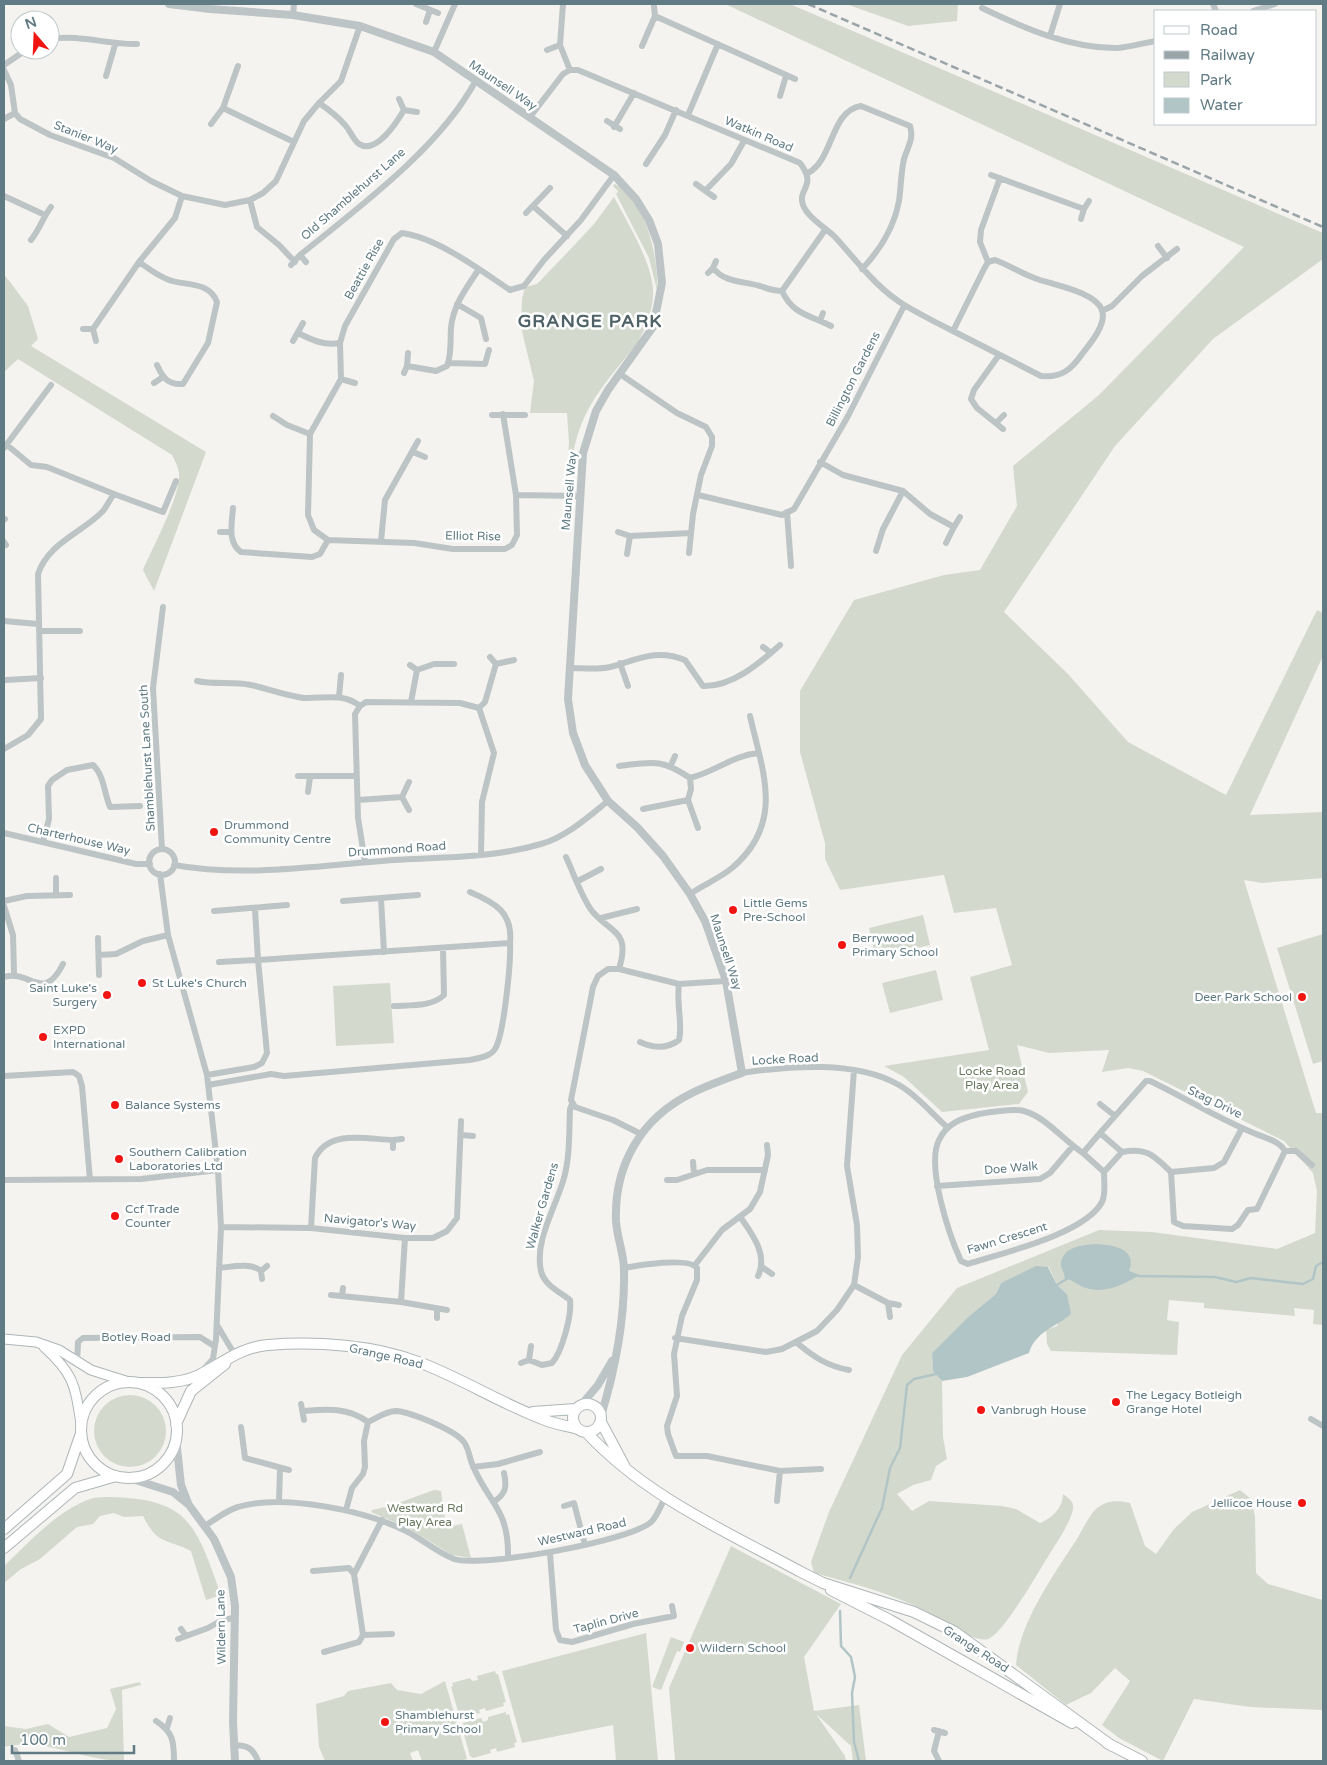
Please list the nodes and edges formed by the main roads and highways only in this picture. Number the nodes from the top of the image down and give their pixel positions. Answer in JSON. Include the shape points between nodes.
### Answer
{"nodes":[{"id":1,"x":4,"y":1339,"type":"edge"},
{"id":2,"x":40,"y":1343,"type":"junction"},
{"id":3,"x":235,"y":1355,"type":"junction"},
{"id":4,"x":134,"y":1383,"type":"junction"},
{"id":5,"x":579,"y":1406,"type":"junction"},
{"id":6,"x":529,"y":1413,"type":"junction"},
{"id":7,"x":601,"y":1419,"type":"junction"},
{"id":8,"x":176,"y":1424,"type":"junction"},
{"id":9,"x":81,"y":1429,"type":"junction"},
{"id":10,"x":582,"y":1430,"type":"junction"},
{"id":11,"x":627,"y":1470,"type":"junction"},
{"id":12,"x":116,"y":1476,"type":"junction"},
{"id":13,"x":4,"y":1529,"type":"edge"},
{"id":14,"x":4,"y":1548,"type":"edge"},
{"id":15,"x":823,"y":1583,"type":"junction"},
{"id":16,"x":1112,"y":1746,"type":"junction"},
{"id":17,"x":1142,"y":1761,"type":"edge"}],
"edges":[{"from":1,"to":2,"type":"main road"},
{"from":2,"to":4,"type":"main road","via":[[98,1373]]},
{"from":2,"to":9,"type":"main road","via":[[68,1371],[76,1390]]},
{"from":3,"to":4,"type":"main road","name":"Grange Road","via":[[198,1376],[181,1381]]},
{"from":3,"to":6,"type":"main road","name":"Grange Road","via":[[265,1345],[310,1342],[358,1347],[420,1362]]},
{"from":3,"to":8,"type":"main road","name":"Grange Road","via":[[191,1391]]},
{"from":4,"to":8,"type":"main road","via":[[153,1389],[164,1398]]},
{"from":4,"to":9,"type":"main road","via":[[107,1388],[97,1394],[84,1413]]},
{"from":5,"to":6,"type":"main road"},
{"from":5,"to":7,"type":"main road","via":[[595,1405]]},
{"from":5,"to":10,"type":"main road","via":[[573,1422]]},
{"from":6,"to":10,"type":"main road","name":"Grange Road"},
{"from":7,"to":10,"type":"main road","via":[[595,1430]]},
{"from":7,"to":11,"type":"main road","name":"Grange Road"},
{"from":8,"to":12,"type":"main road","via":[[172,1452],[154,1471],[129,1478]]},
{"from":9,"to":12,"type":"main road","via":[[84,1448],[91,1460]]},
{"from":9,"to":13,"type":"main road","via":[[66,1474]]},
{"from":10,"to":11,"type":"main road","name":"Grange Road"},
{"from":11,"to":15,"type":"main road","name":"Grange Road","via":[[665,1498]]},
{"from":12,"to":14,"type":"main road","via":[[76,1488]]},
{"from":15,"to":16,"type":"main road","name":"Grange Road","via":[[832,1591],[890,1620]]},
{"from":15,"to":16,"type":"main road","name":"Grange Road","via":[[914,1612],[955,1632]]},
{"from":16,"to":17,"type":"main road","name":"Grange Road"}]}
